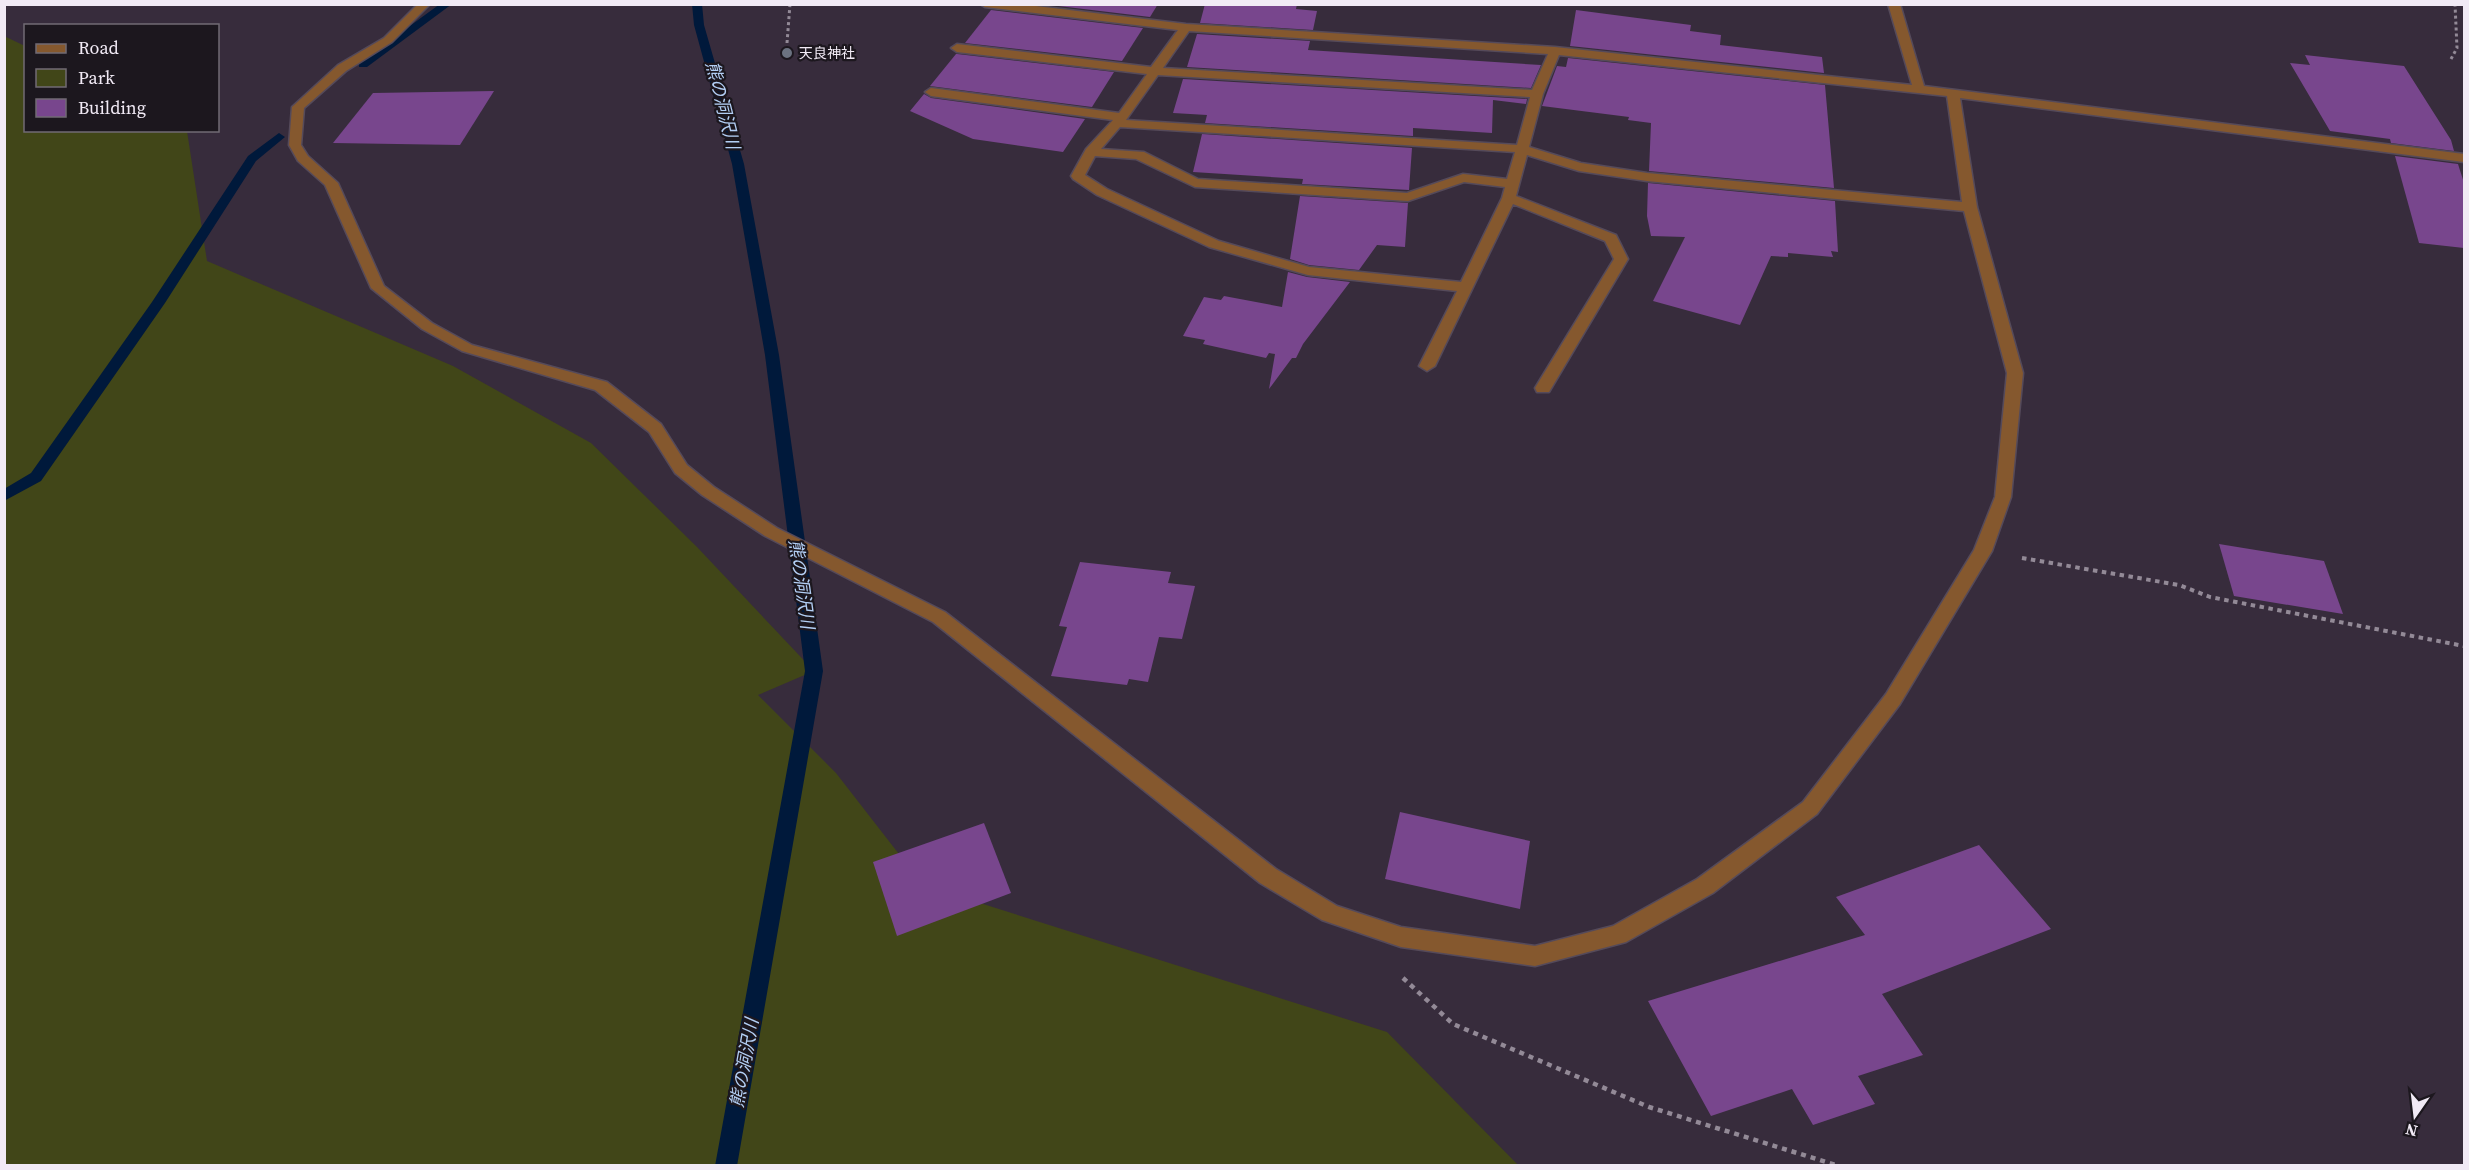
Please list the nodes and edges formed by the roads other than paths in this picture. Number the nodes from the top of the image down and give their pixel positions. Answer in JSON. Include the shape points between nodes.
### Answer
{"nodes":[{"id":1,"x":425,"y":4,"type":"edge"},
{"id":2,"x":985,"y":4,"type":"edge"},
{"id":3,"x":1894,"y":4,"type":"edge"},
{"id":4,"x":1186,"y":27,"type":"junction"},
{"id":5,"x":957,"y":48,"type":"dead end"},
{"id":6,"x":1555,"y":51,"type":"junction"},
{"id":7,"x":1154,"y":71,"type":"junction"},
{"id":8,"x":1919,"y":89,"type":"junction"},
{"id":9,"x":931,"y":93,"type":"dead end"},
{"id":10,"x":1953,"y":93,"type":"junction"},
{"id":11,"x":1537,"y":94,"type":"junction"},
{"id":12,"x":1119,"y":120,"type":"junction"},
{"id":13,"x":1523,"y":149,"type":"junction"},
{"id":14,"x":1091,"y":152,"type":"junction"},
{"id":15,"x":2464,"y":158,"type":"edge"},
{"id":16,"x":1511,"y":191,"type":"junction"},
{"id":17,"x":1970,"y":207,"type":"junction"},
{"id":18,"x":1465,"y":287,"type":"junction"},
{"id":19,"x":1427,"y":366,"type":"dead end"},
{"id":20,"x":1543,"y":388,"type":"dead end"}],
"edges":[{"from":1,"to":17,"type":"street","via":[[388,40],[342,68],[298,107],[295,145],[330,183],[378,288],[426,326],[467,348],[601,386],[656,428],[681,470],[708,491],[771,532],[939,617],[1268,876],[1330,913],[1401,937],[1535,956],[1618,935],[1705,886],[1810,808],[1893,699],[1983,551],[2003,497],[2015,373]]},
{"from":2,"to":4,"type":"street"},
{"from":3,"to":8,"type":"street"},
{"from":4,"to":6,"type":"street"},
{"from":4,"to":7,"type":"street"},
{"from":5,"to":7,"type":"street"},
{"from":6,"to":8,"type":"street"},
{"from":6,"to":11,"type":"street"},
{"from":7,"to":11,"type":"street"},
{"from":7,"to":12,"type":"street"},
{"from":8,"to":10,"type":"street"},
{"from":9,"to":12,"type":"street"},
{"from":10,"to":15,"type":"street"},
{"from":10,"to":17,"type":"street"},
{"from":11,"to":13,"type":"street"},
{"from":12,"to":13,"type":"street"},
{"from":12,"to":14,"type":"street"},
{"from":13,"to":16,"type":"street"},
{"from":13,"to":17,"type":"street","via":[[1579,167],[1647,177]]},
{"from":14,"to":16,"type":"street","via":[[1139,155],[1195,183],[1408,197],[1463,178]]},
{"from":14,"to":18,"type":"street","via":[[1078,176],[1102,192],[1214,244],[1308,271]]},
{"from":16,"to":18,"type":"street"},
{"from":16,"to":20,"type":"street","via":[[1611,238],[1621,259]]},
{"from":18,"to":19,"type":"street"}]}
